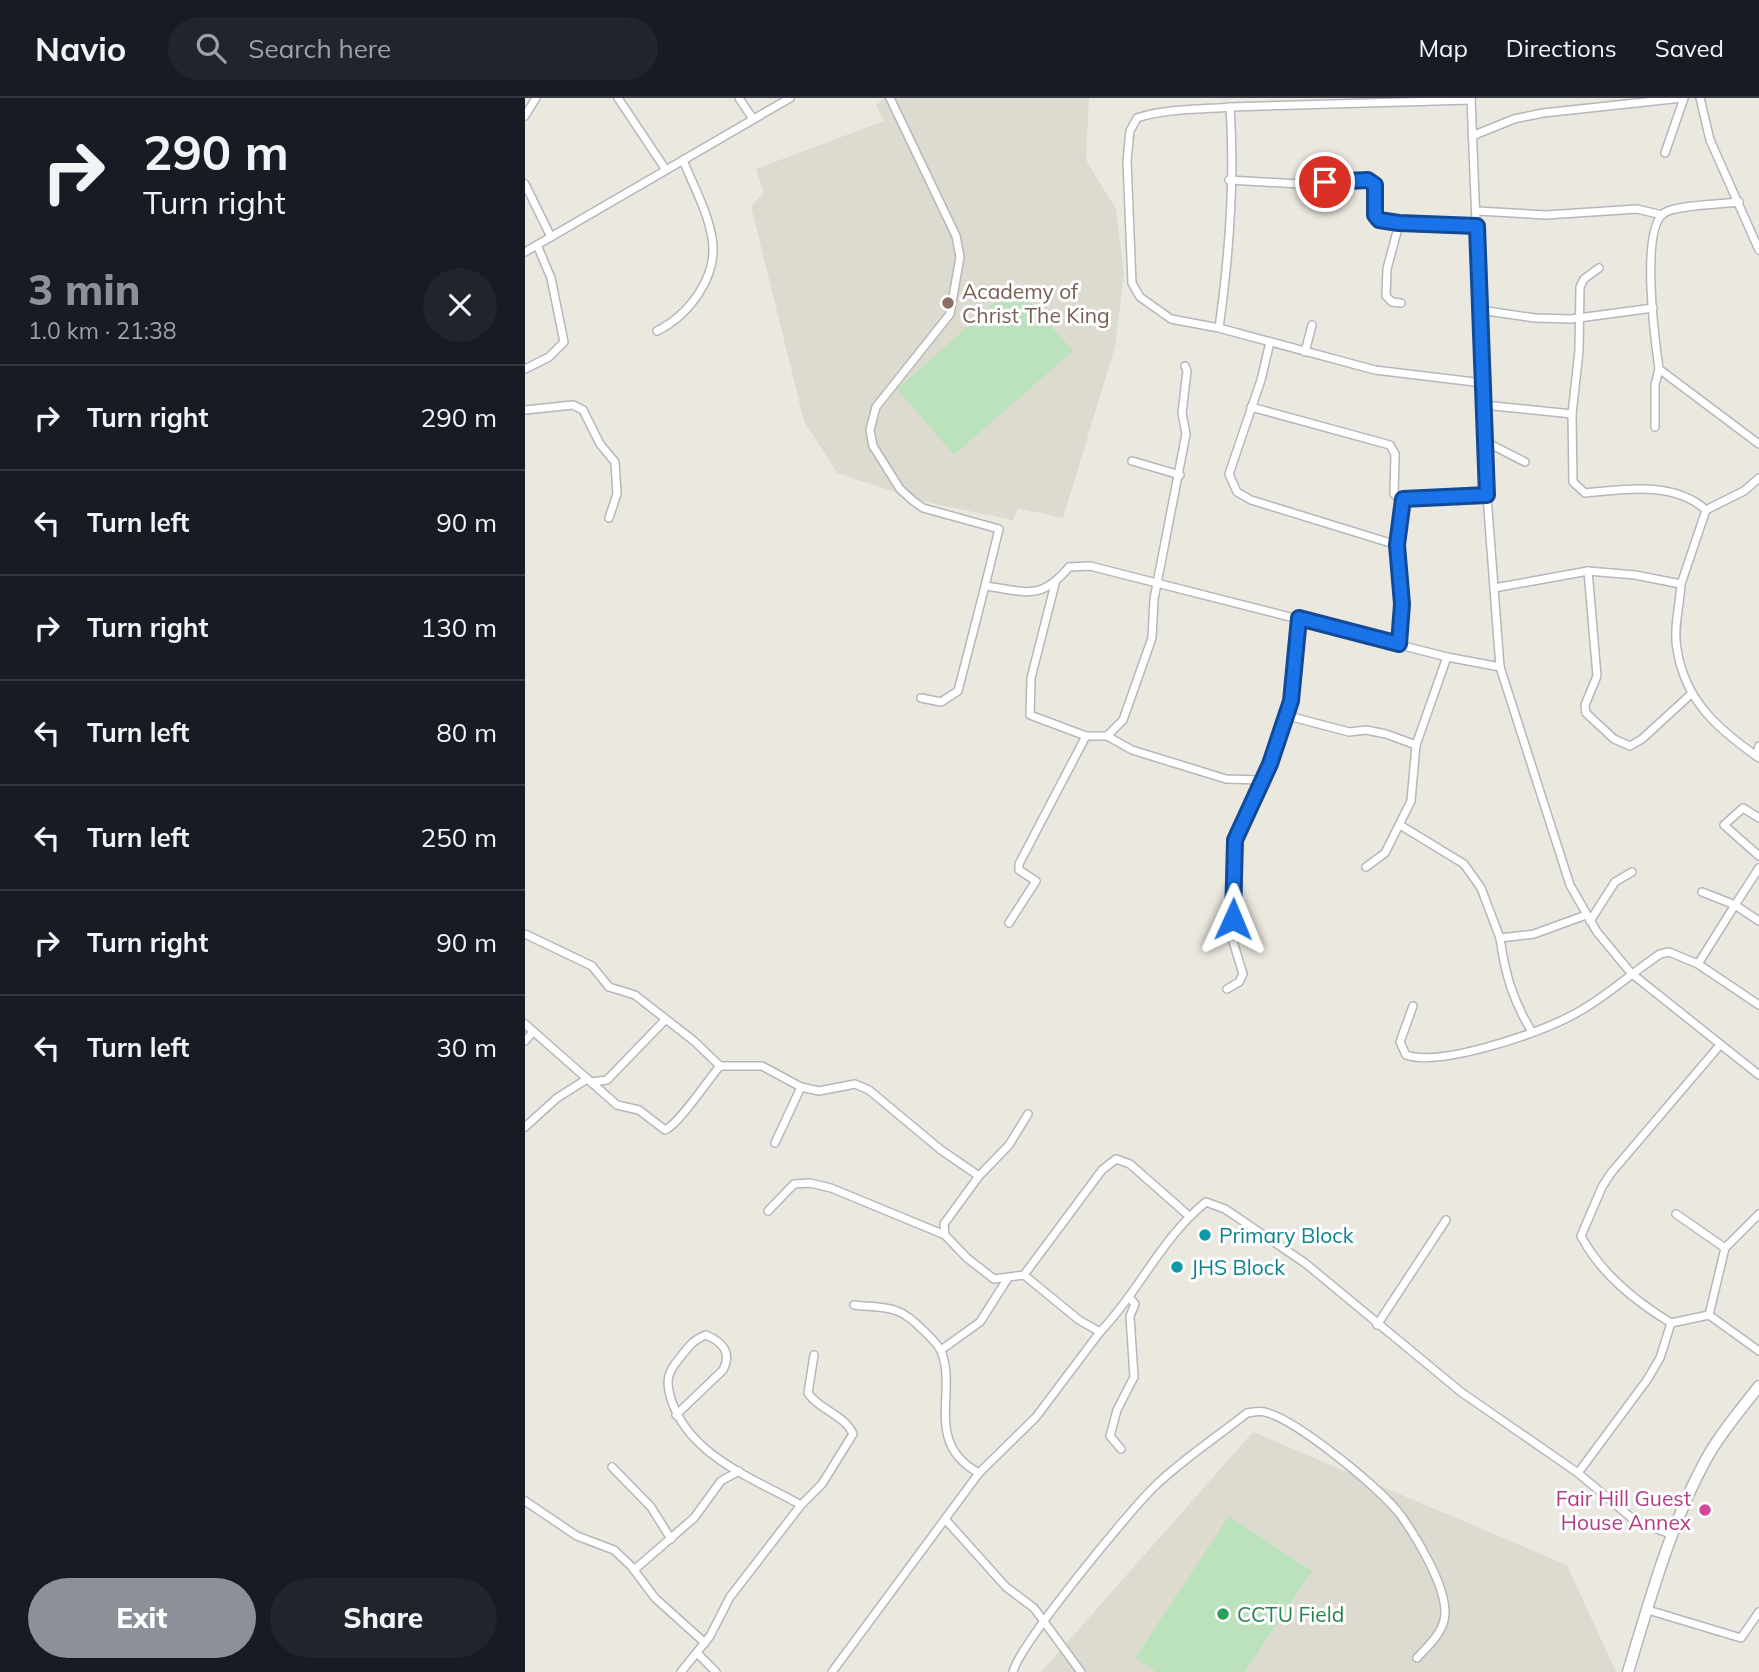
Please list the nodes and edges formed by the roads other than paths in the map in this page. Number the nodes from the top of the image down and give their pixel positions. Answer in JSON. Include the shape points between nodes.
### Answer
{"nodes":[{"id":1,"x":536,"y":98,"type":"edge"},
{"id":2,"x":618,"y":98,"type":"edge"},
{"id":3,"x":739,"y":98,"type":"edge"},
{"id":4,"x":790,"y":98,"type":"edge"},
{"id":5,"x":890,"y":98,"type":"edge"},
{"id":6,"x":1683,"y":98,"type":"edge"},
{"id":7,"x":1700,"y":98,"type":"edge"},
{"id":8,"x":1370,"y":99,"type":"edge"},
{"id":9,"x":1471,"y":99,"type":"edge"},
{"id":10,"x":1230,"y":107,"type":"junction"},
{"id":11,"x":525,"y":116,"type":"edge"},
{"id":12,"x":753,"y":119,"type":"junction"},
{"id":13,"x":1472,"y":135,"type":"junction"},
{"id":14,"x":1665,"y":153,"type":"dead end"},
{"id":15,"x":684,"y":160,"type":"junction"},
{"id":16,"x":666,"y":170,"type":"junction"},
{"id":17,"x":1229,"y":180,"type":"junction"},
{"id":18,"x":525,"y":184,"type":"edge"},
{"id":19,"x":1739,"y":202,"type":"junction"},
{"id":20,"x":1477,"y":211,"type":"junction"},
{"id":21,"x":1662,"y":215,"type":"junction"},
{"id":22,"x":1399,"y":223,"type":"junction"},
{"id":23,"x":1477,"y":226,"type":"junction"},
{"id":24,"x":551,"y":237,"type":"junction"},
{"id":25,"x":537,"y":246,"type":"junction"},
{"id":26,"x":1759,"y":250,"type":"edge"},
{"id":27,"x":525,"y":252,"type":"edge"},
{"id":28,"x":1599,"y":268,"type":"dead end"},
{"id":29,"x":1401,"y":303,"type":"dead end"},
{"id":30,"x":1653,"y":308,"type":"junction"},
{"id":31,"x":1480,"y":310,"type":"junction"},
{"id":32,"x":1580,"y":317,"type":"junction"},
{"id":33,"x":1312,"y":325,"type":"dead end"},
{"id":34,"x":1219,"y":328,"type":"junction"},
{"id":35,"x":657,"y":331,"type":"dead end"},
{"id":36,"x":1270,"y":342,"type":"junction"},
{"id":37,"x":1305,"y":352,"type":"junction"},
{"id":38,"x":1185,"y":366,"type":"dead end"},
{"id":39,"x":525,"y":369,"type":"edge"},
{"id":40,"x":1659,"y":369,"type":"junction"},
{"id":41,"x":1483,"y":383,"type":"junction"},
{"id":42,"x":1484,"y":405,"type":"junction"},
{"id":43,"x":1251,"y":407,"type":"junction"},
{"id":44,"x":525,"y":410,"type":"edge"},
{"id":45,"x":1572,"y":414,"type":"junction"},
{"id":46,"x":1655,"y":427,"type":"dead end"},
{"id":47,"x":1486,"y":442,"type":"junction"},
{"id":48,"x":1759,"y":444,"type":"edge"},
{"id":49,"x":1132,"y":461,"type":"dead end"},
{"id":50,"x":1525,"y":462,"type":"dead end"},
{"id":51,"x":1181,"y":475,"type":"junction"},
{"id":52,"x":1759,"y":478,"type":"edge"},
{"id":53,"x":1487,"y":495,"type":"junction"},
{"id":54,"x":1403,"y":499,"type":"junction"},
{"id":55,"x":1706,"y":510,"type":"junction"},
{"id":56,"x":609,"y":518,"type":"dead end"},
{"id":57,"x":1397,"y":545,"type":"junction"},
{"id":58,"x":1588,"y":571,"type":"junction"},
{"id":59,"x":1160,"y":582,"type":"junction"},
{"id":60,"x":1055,"y":584,"type":"junction"},
{"id":61,"x":1681,"y":584,"type":"junction"},
{"id":62,"x":985,"y":586,"type":"junction"},
{"id":63,"x":1494,"y":588,"type":"junction"},
{"id":64,"x":1299,"y":618,"type":"junction"},
{"id":65,"x":1399,"y":644,"type":"junction"},
{"id":66,"x":1447,"y":657,"type":"junction"},
{"id":67,"x":1500,"y":667,"type":"junction"},
{"id":68,"x":1690,"y":695,"type":"junction"},
{"id":69,"x":921,"y":698,"type":"dead end"},
{"id":70,"x":1285,"y":715,"type":"junction"},
{"id":71,"x":1086,"y":736,"type":"junction"},
{"id":72,"x":1107,"y":736,"type":"junction"},
{"id":73,"x":1416,"y":746,"type":"junction"},
{"id":74,"x":1759,"y":746,"type":"edge"},
{"id":75,"x":1758,"y":757,"type":"edge"},
{"id":76,"x":1262,"y":780,"type":"junction"},
{"id":77,"x":1759,"y":818,"type":"edge"},
{"id":78,"x":1400,"y":825,"type":"junction"},
{"id":79,"x":1759,"y":856,"type":"edge"},
{"id":80,"x":1366,"y":867,"type":"dead end"},
{"id":81,"x":1759,"y":868,"type":"edge"},
{"id":82,"x":1632,"y":872,"type":"dead end"},
{"id":83,"x":1702,"y":892,"type":"dead end"},
{"id":84,"x":1735,"y":905,"type":"junction"},
{"id":85,"x":1588,"y":918,"type":"junction"},
{"id":86,"x":1759,"y":920,"type":"edge"},
{"id":87,"x":1009,"y":923,"type":"dead end"},
{"id":88,"x":525,"y":934,"type":"edge"},
{"id":89,"x":1500,"y":938,"type":"junction"},
{"id":90,"x":1698,"y":964,"type":"junction"},
{"id":91,"x":1631,"y":973,"type":"junction"},
{"id":92,"x":1227,"y":989,"type":"dead end"},
{"id":93,"x":1759,"y":1005,"type":"edge"},
{"id":94,"x":1413,"y":1006,"type":"dead end"},
{"id":95,"x":665,"y":1020,"type":"junction"},
{"id":96,"x":525,"y":1024,"type":"edge"},
{"id":97,"x":533,"y":1032,"type":"junction"},
{"id":98,"x":1532,"y":1032,"type":"junction"},
{"id":99,"x":525,"y":1041,"type":"edge"},
{"id":100,"x":1720,"y":1045,"type":"junction"},
{"id":101,"x":720,"y":1066,"type":"junction"},
{"id":102,"x":1759,"y":1075,"type":"edge"},
{"id":103,"x":589,"y":1080,"type":"junction"},
{"id":104,"x":801,"y":1087,"type":"junction"},
{"id":105,"x":1028,"y":1114,"type":"dead end"},
{"id":106,"x":525,"y":1126,"type":"edge"},
{"id":107,"x":775,"y":1143,"type":"dead end"},
{"id":108,"x":979,"y":1176,"type":"junction"},
{"id":109,"x":768,"y":1211,"type":"dead end"},
{"id":110,"x":1676,"y":1213,"type":"dead end"},
{"id":111,"x":1759,"y":1214,"type":"edge"},
{"id":112,"x":1189,"y":1216,"type":"junction"},
{"id":113,"x":1446,"y":1220,"type":"dead end"},
{"id":114,"x":945,"y":1235,"type":"junction"},
{"id":115,"x":1725,"y":1248,"type":"junction"},
{"id":116,"x":1024,"y":1275,"type":"junction"},
{"id":117,"x":1008,"y":1278,"type":"junction"},
{"id":118,"x":1129,"y":1297,"type":"junction"},
{"id":119,"x":854,"y":1305,"type":"dead end"},
{"id":120,"x":1709,"y":1315,"type":"junction"},
{"id":121,"x":1671,"y":1323,"type":"junction"},
{"id":122,"x":1377,"y":1325,"type":"junction"},
{"id":123,"x":1100,"y":1332,"type":"junction"},
{"id":124,"x":941,"y":1350,"type":"junction"},
{"id":125,"x":1759,"y":1351,"type":"edge"},
{"id":126,"x":814,"y":1355,"type":"dead end"},
{"id":127,"x":1759,"y":1386,"type":"edge"},
{"id":128,"x":676,"y":1415,"type":"junction"},
{"id":129,"x":1121,"y":1449,"type":"dead end"},
{"id":130,"x":612,"y":1467,"type":"dead end"},
{"id":131,"x":739,"y":1471,"type":"junction"},
{"id":132,"x":979,"y":1473,"type":"junction"},
{"id":133,"x":1578,"y":1473,"type":"junction"},
{"id":134,"x":525,"y":1501,"type":"edge"},
{"id":135,"x":801,"y":1505,"type":"junction"},
{"id":136,"x":945,"y":1519,"type":"junction"},
{"id":137,"x":1673,"y":1535,"type":"junction"},
{"id":138,"x":671,"y":1539,"type":"junction"},
{"id":139,"x":634,"y":1570,"type":"junction"},
{"id":140,"x":1648,"y":1610,"type":"junction"},
{"id":141,"x":1759,"y":1612,"type":"edge"},
{"id":142,"x":1044,"y":1622,"type":"junction"},
{"id":143,"x":705,"y":1643,"type":"junction"},
{"id":144,"x":698,"y":1654,"type":"junction"},
{"id":145,"x":1417,"y":1658,"type":"dead end"},
{"id":146,"x":681,"y":1672,"type":"edge"},
{"id":147,"x":716,"y":1672,"type":"edge"},
{"id":148,"x":832,"y":1672,"type":"edge"},
{"id":149,"x":1013,"y":1672,"type":"edge"},
{"id":150,"x":1081,"y":1672,"type":"edge"},
{"id":151,"x":1628,"y":1672,"type":"edge"}],
"edges":[{"from":1,"to":11,"type":"street"},
{"from":2,"to":16,"type":"street"},
{"from":3,"to":12,"type":"street"},
{"from":4,"to":12,"type":"street"},
{"from":5,"to":62,"type":"street","via":[[956,236],[959,278],[950,314],[876,407],[870,430],[881,462],[912,500],[923,508],[999,529]]},
{"from":6,"to":13,"type":"street","via":[[1543,113]]},
{"from":6,"to":14,"type":"street"},
{"from":7,"to":19,"type":"street","via":[[1710,140]]},
{"from":8,"to":9,"type":"street"},
{"from":8,"to":10,"type":"street"},
{"from":9,"to":13,"type":"street"},
{"from":10,"to":17,"type":"street"},
{"from":10,"to":34,"type":"street","via":[[1164,110],[1137,118],[1130,131],[1127,161],[1132,282],[1140,297],[1171,319]]},
{"from":12,"to":15,"type":"street"},
{"from":13,"to":20,"type":"street"},
{"from":15,"to":16,"type":"street"},
{"from":15,"to":35,"type":"street","via":[[713,250],[692,305],[676,322]]},
{"from":16,"to":24,"type":"street"},
{"from":17,"to":22,"type":"street","via":[[1299,184],[1368,180],[1375,185],[1375,215]]},
{"from":17,"to":34,"type":"street"},
{"from":18,"to":24,"type":"street"},
{"from":19,"to":21,"type":"street"},
{"from":19,"to":26,"type":"street"},
{"from":20,"to":21,"type":"street","via":[[1546,215],[1636,209]]},
{"from":20,"to":23,"type":"street"},
{"from":21,"to":30,"type":"street","via":[[1654,229]]},
{"from":22,"to":23,"type":"street"},
{"from":22,"to":29,"type":"street","via":[[1387,269],[1387,296]]},
{"from":23,"to":31,"type":"street"},
{"from":24,"to":25,"type":"street"},
{"from":25,"to":27,"type":"street"},
{"from":25,"to":39,"type":"street","via":[[551,278],[564,342],[549,358]]},
{"from":28,"to":32,"type":"street","via":[[1580,287]]},
{"from":30,"to":32,"type":"street"},
{"from":30,"to":40,"type":"street"},
{"from":31,"to":32,"type":"street","via":[[1535,318]]},
{"from":31,"to":41,"type":"street"},
{"from":32,"to":45,"type":"street"},
{"from":33,"to":37,"type":"street"},
{"from":34,"to":36,"type":"street"},
{"from":36,"to":37,"type":"street"},
{"from":36,"to":43,"type":"street"},
{"from":37,"to":41,"type":"street","via":[[1375,370]]},
{"from":38,"to":51,"type":"street"},
{"from":40,"to":46,"type":"street"},
{"from":40,"to":48,"type":"street"},
{"from":41,"to":42,"type":"street"},
{"from":42,"to":45,"type":"street"},
{"from":42,"to":47,"type":"street"},
{"from":43,"to":54,"type":"street","via":[[1390,445],[1395,454],[1394,494]]},
{"from":43,"to":57,"type":"street","via":[[1229,474],[1237,492]]},
{"from":44,"to":56,"type":"street","via":[[573,405],[583,410],[615,462],[617,494]]},
{"from":45,"to":55,"type":"street","via":[[1573,482],[1579,489],[1585,493],[1636,488],[1677,494],[1694,499]]},
{"from":47,"to":50,"type":"street"},
{"from":47,"to":53,"type":"street"},
{"from":49,"to":51,"type":"street"},
{"from":51,"to":59,"type":"street"},
{"from":52,"to":55,"type":"street"},
{"from":53,"to":54,"type":"street"},
{"from":53,"to":63,"type":"street"},
{"from":54,"to":57,"type":"street"},
{"from":55,"to":61,"type":"street"},
{"from":57,"to":65,"type":"street","via":[[1402,604]]},
{"from":58,"to":61,"type":"street"},
{"from":58,"to":63,"type":"street"},
{"from":58,"to":68,"type":"street","via":[[1597,676],[1586,713],[1614,739],[1630,746]]},
{"from":59,"to":60,"type":"street","via":[[1076,565]]},
{"from":59,"to":64,"type":"street"},
{"from":59,"to":72,"type":"street","via":[[1154,599],[1152,638],[1123,720]]},
{"from":60,"to":62,"type":"street","via":[[1033,592]]},
{"from":60,"to":71,"type":"street","via":[[1031,678],[1030,715]]},
{"from":61,"to":68,"type":"street","via":[[1676,648]]},
{"from":62,"to":69,"type":"street","via":[[958,691],[941,702]]},
{"from":63,"to":67,"type":"street"},
{"from":64,"to":65,"type":"street"},
{"from":64,"to":70,"type":"street","via":[[1291,701]]},
{"from":65,"to":66,"type":"street"},
{"from":66,"to":67,"type":"street"},
{"from":66,"to":73,"type":"street"},
{"from":67,"to":85,"type":"street","via":[[1570,885]]},
{"from":68,"to":75,"type":"street","via":[[1717,725]]},
{"from":70,"to":73,"type":"street","via":[[1349,732],[1386,734]]},
{"from":70,"to":76,"type":"street"},
{"from":71,"to":72,"type":"street"},
{"from":71,"to":87,"type":"street","via":[[1019,864],[1019,870],[1036,881]]},
{"from":72,"to":76,"type":"street","via":[[1132,750],[1226,779]]},
{"from":73,"to":78,"type":"street","via":[[1412,801]]},
{"from":74,"to":75,"type":"street"},
{"from":76,"to":92,"type":"street","via":[[1235,840],[1232,938],[1243,974]]},
{"from":77,"to":79,"type":"street","via":[[1743,808],[1724,825]]},
{"from":78,"to":80,"type":"street","via":[[1385,853]]},
{"from":78,"to":89,"type":"street","via":[[1464,864],[1481,888]]},
{"from":81,"to":84,"type":"street"},
{"from":82,"to":85,"type":"street","via":[[1615,882]]},
{"from":83,"to":84,"type":"street"},
{"from":84,"to":86,"type":"street"},
{"from":84,"to":90,"type":"street"},
{"from":85,"to":89,"type":"street","via":[[1534,934]]},
{"from":85,"to":91,"type":"street"},
{"from":88,"to":95,"type":"street","via":[[592,966],[609,987],[635,995]]},
{"from":89,"to":98,"type":"street","via":[[1505,976]]},
{"from":90,"to":91,"type":"street","via":[[1669,952]]},
{"from":90,"to":93,"type":"street"},
{"from":91,"to":98,"type":"street","via":[[1567,1018]]},
{"from":91,"to":100,"type":"street"},
{"from":94,"to":98,"type":"street","via":[[1400,1042],[1406,1055],[1418,1059],[1454,1055]]},
{"from":95,"to":101,"type":"street"},
{"from":95,"to":103,"type":"street","via":[[607,1080]]},
{"from":96,"to":97,"type":"street"},
{"from":97,"to":99,"type":"street"},
{"from":97,"to":103,"type":"street"},
{"from":100,"to":102,"type":"street"},
{"from":100,"to":121,"type":"street","via":[[1611,1173],[1581,1236],[1611,1276]]},
{"from":101,"to":103,"type":"street","via":[[674,1125],[665,1130],[639,1110],[617,1105]]},
{"from":101,"to":104,"type":"street","via":[[762,1066]]},
{"from":103,"to":106,"type":"street","via":[[557,1098]]},
{"from":104,"to":107,"type":"street"},
{"from":104,"to":108,"type":"street","via":[[825,1092],[846,1085],[862,1086]]},
{"from":105,"to":108,"type":"street","via":[[1009,1145]]},
{"from":108,"to":114,"type":"street","via":[[944,1224]]},
{"from":109,"to":114,"type":"street","via":[[794,1184],[810,1183]]},
{"from":110,"to":115,"type":"street"},
{"from":111,"to":115,"type":"street"},
{"from":112,"to":116,"type":"street","via":[[1130,1164],[1116,1159],[1102,1170]]},
{"from":112,"to":118,"type":"street"},
{"from":112,"to":122,"type":"street","via":[[1206,1202],[1225,1209],[1305,1263]]},
{"from":113,"to":122,"type":"street"},
{"from":114,"to":117,"type":"street","via":[[988,1276]]},
{"from":115,"to":120,"type":"street"},
{"from":116,"to":117,"type":"street"},
{"from":116,"to":123,"type":"street"},
{"from":117,"to":124,"type":"street","via":[[980,1322]]},
{"from":118,"to":123,"type":"street"},
{"from":118,"to":129,"type":"street","via":[[1135,1304],[1130,1316],[1134,1377],[1110,1436]]},
{"from":119,"to":124,"type":"street","via":[[899,1311]]},
{"from":120,"to":121,"type":"street"},
{"from":120,"to":125,"type":"street"},
{"from":121,"to":133,"type":"street","via":[[1652,1373]]},
{"from":122,"to":133,"type":"street","via":[[1461,1392]]},
{"from":123,"to":132,"type":"street","via":[[1037,1417]]},
{"from":124,"to":132,"type":"street","via":[[946,1375],[944,1412],[951,1445],[963,1463]]},
{"from":126,"to":135,"type":"street","via":[[808,1393],[815,1404],[849,1425],[853,1434],[822,1485]]},
{"from":127,"to":137,"type":"street","via":[[1702,1465]]},
{"from":128,"to":128,"type":"street","via":[[668,1387],[670,1370],[695,1339],[706,1335],[716,1339],[727,1351],[728,1361]]},
{"from":128,"to":131,"type":"street","via":[[705,1450]]},
{"from":130,"to":138,"type":"street","via":[[651,1507]]},
{"from":131,"to":135,"type":"street"},
{"from":131,"to":138,"type":"street","via":[[721,1482]]},
{"from":132,"to":136,"type":"street"},
{"from":133,"to":137,"type":"street","via":[[1634,1520]]},
{"from":134,"to":139,"type":"street","via":[[577,1536],[614,1550]]},
{"from":135,"to":143,"type":"street","via":[[730,1597]]},
{"from":136,"to":142,"type":"street"},
{"from":136,"to":148,"type":"street"},
{"from":137,"to":140,"type":"street"},
{"from":138,"to":139,"type":"street"},
{"from":139,"to":143,"type":"street","via":[[655,1598]]},
{"from":140,"to":141,"type":"street","via":[[1741,1638]]},
{"from":140,"to":151,"type":"street"},
{"from":142,"to":145,"type":"street","via":[[1153,1488],[1247,1413],[1268,1412],[1375,1488],[1402,1517],[1444,1597],[1445,1616],[1438,1635]]},
{"from":142,"to":149,"type":"street"},
{"from":142,"to":150,"type":"street"},
{"from":143,"to":144,"type":"street"},
{"from":144,"to":146,"type":"street"},
{"from":144,"to":147,"type":"street"}]}
